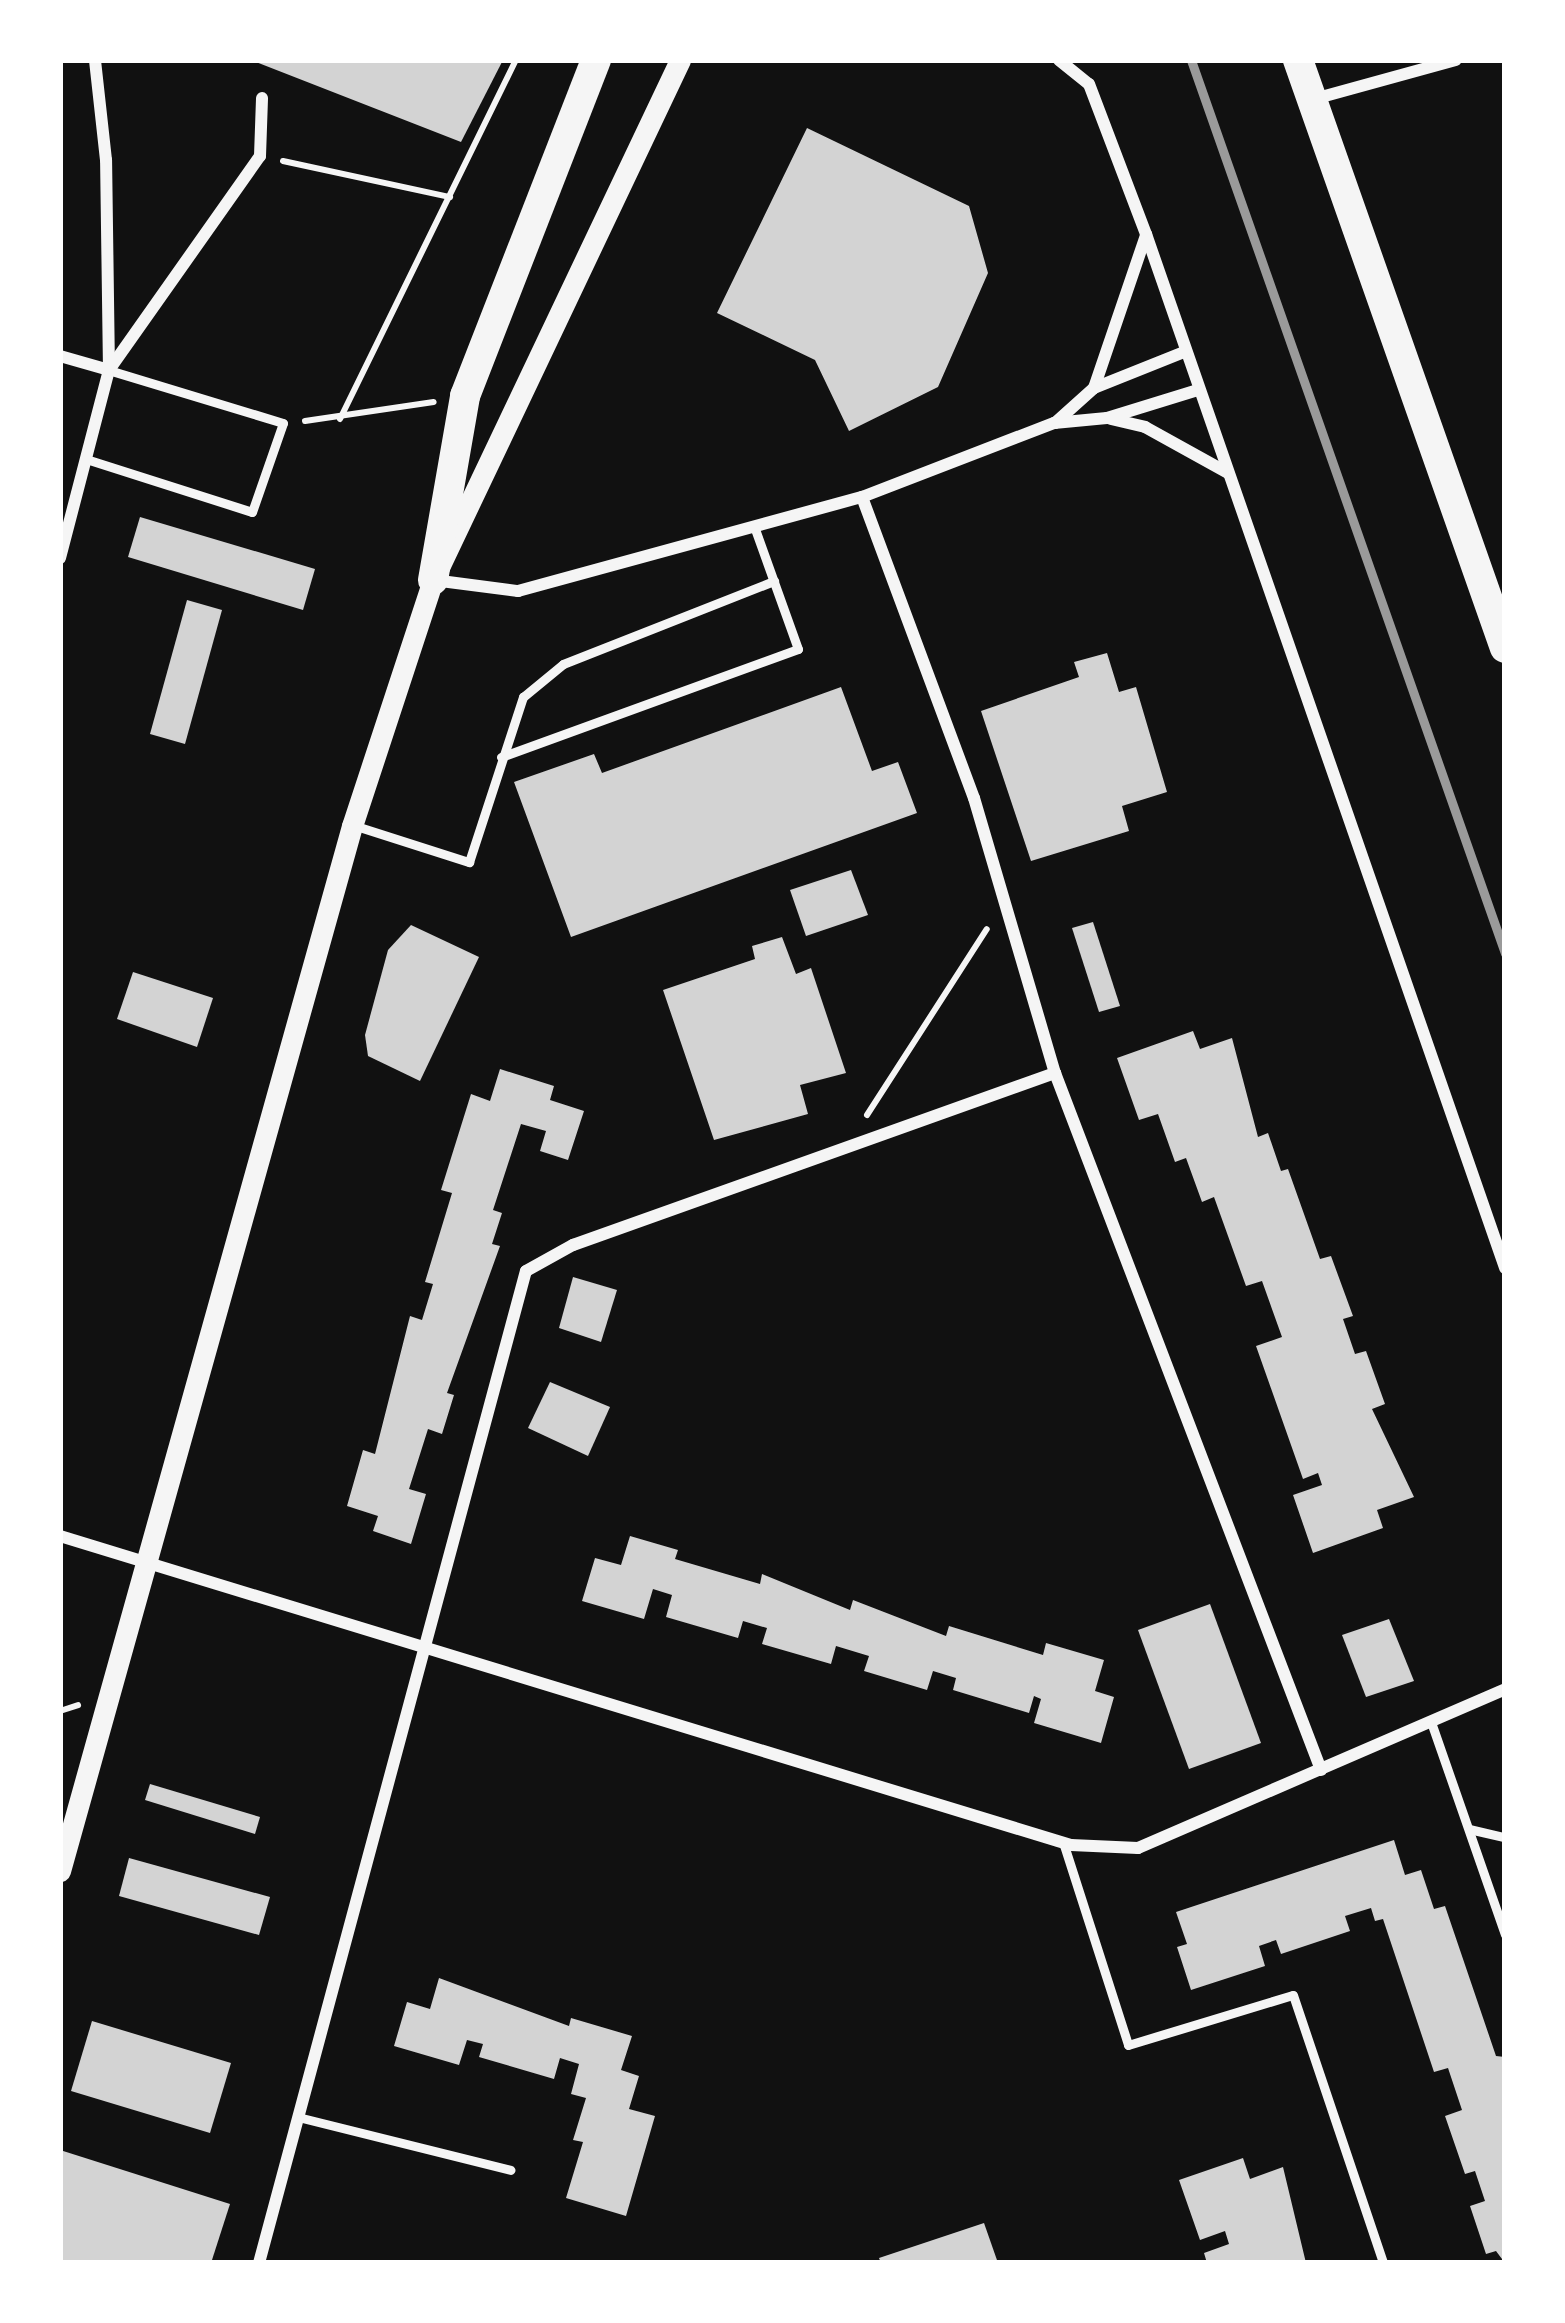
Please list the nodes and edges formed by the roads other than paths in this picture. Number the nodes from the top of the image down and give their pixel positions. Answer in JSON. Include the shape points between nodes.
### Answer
{"nodes":[{"id":1,"x":95,"y":60,"type":"edge"},
{"id":2,"x":596,"y":60,"type":"edge"},
{"id":3,"x":1059,"y":60,"type":"edge"},
{"id":4,"x":1298,"y":60,"type":"edge"},
{"id":5,"x":1456,"y":60,"type":"edge"},
{"id":6,"x":676,"y":69,"type":"edge"},
{"id":7,"x":262,"y":98,"type":"dead end"},
{"id":8,"x":1312,"y":99,"type":"junction"},
{"id":9,"x":1146,"y":234,"type":"junction"},
{"id":10,"x":1184,"y":352,"type":"junction"},
{"id":11,"x":60,"y":356,"type":"edge"},
{"id":12,"x":109,"y":370,"type":"junction"},
{"id":13,"x":1094,"y":388,"type":"junction"},
{"id":14,"x":1198,"y":389,"type":"junction"},
{"id":15,"x":1108,"y":418,"type":"junction"},
{"id":16,"x":1054,"y":423,"type":"junction"},
{"id":17,"x":86,"y":459,"type":"junction"},
{"id":18,"x":1229,"y":473,"type":"junction"},
{"id":19,"x":862,"y":497,"type":"junction"},
{"id":20,"x":754,"y":526,"type":"junction"},
{"id":21,"x":60,"y":558,"type":"edge"},
{"id":22,"x":434,"y":580,"type":"junction"},
{"id":23,"x":774,"y":581,"type":"junction"},
{"id":24,"x":1505,"y":648,"type":"edge"},
{"id":25,"x":501,"y":757,"type":"junction"},
{"id":26,"x":352,"y":826,"type":"junction"},
{"id":27,"x":1055,"y":1073,"type":"junction"},
{"id":28,"x":1505,"y":1268,"type":"edge"},
{"id":29,"x":60,"y":1536,"type":"edge"},
{"id":30,"x":145,"y":1562,"type":"junction"},
{"id":31,"x":424,"y":1651,"type":"junction"},
{"id":32,"x":1505,"y":1689,"type":"edge"},
{"id":33,"x":1431,"y":1722,"type":"junction"},
{"id":34,"x":1321,"y":1770,"type":"junction"},
{"id":35,"x":1468,"y":1829,"type":"junction"},
{"id":36,"x":1505,"y":1837,"type":"edge"},
{"id":37,"x":1063,"y":1842,"type":"junction"},
{"id":38,"x":60,"y":1871,"type":"edge"},
{"id":39,"x":1505,"y":1934,"type":"edge"},
{"id":40,"x":298,"y":2117,"type":"junction"},
{"id":41,"x":511,"y":2170,"type":"dead end"},
{"id":42,"x":259,"y":2263,"type":"edge"},
{"id":43,"x":1382,"y":2263,"type":"edge"}],
"edges":[{"from":1,"to":12,"type":"street","via":[[106,160]]},
{"from":2,"to":22,"type":"main road","via":[[465,396]]},
{"from":3,"to":9,"type":"street","via":[[1089,84]]},
{"from":4,"to":8,"type":"main road"},
{"from":5,"to":8,"type":"street"},
{"from":6,"to":22,"type":"street"},
{"from":7,"to":12,"type":"street","via":[[260,156]]},
{"from":8,"to":24,"type":"main road"},
{"from":9,"to":10,"type":"street"},
{"from":9,"to":13,"type":"street"},
{"from":10,"to":13,"type":"street"},
{"from":10,"to":14,"type":"street"},
{"from":11,"to":12,"type":"street"},
{"from":12,"to":17,"type":"street"},
{"from":12,"to":17,"type":"lane","via":[[284,423],[252,512]]},
{"from":13,"to":16,"type":"street"},
{"from":14,"to":15,"type":"street"},
{"from":14,"to":18,"type":"street"},
{"from":15,"to":16,"type":"street"},
{"from":15,"to":18,"type":"street","via":[[1145,427]]},
{"from":16,"to":19,"type":"street"},
{"from":17,"to":21,"type":"street"},
{"from":18,"to":28,"type":"street"},
{"from":19,"to":20,"type":"street"},
{"from":19,"to":27,"type":"street","via":[[1005,901]]},
{"from":20,"to":22,"type":"street","via":[[518,591]]},
{"from":20,"to":23,"type":"lane"},
{"from":22,"to":26,"type":"street"},
{"from":23,"to":25,"type":"lane","via":[[563,664],[524,698]]},
{"from":23,"to":25,"type":"lane","via":[[798,650]]},
{"from":25,"to":26,"type":"lane","via":[[469,862]]},
{"from":26,"to":30,"type":"street"},
{"from":27,"to":31,"type":"street","via":[[573,1245],[526,1271]]},
{"from":27,"to":34,"type":"street"},
{"from":29,"to":30,"type":"street"},
{"from":30,"to":31,"type":"street"},
{"from":30,"to":38,"type":"street"},
{"from":31,"to":37,"type":"street"},
{"from":31,"to":40,"type":"street"},
{"from":32,"to":33,"type":"street"},
{"from":33,"to":34,"type":"street"},
{"from":33,"to":35,"type":"lane"},
{"from":34,"to":37,"type":"street","via":[[1138,1848]]},
{"from":35,"to":36,"type":"lane"},
{"from":35,"to":39,"type":"lane"},
{"from":37,"to":43,"type":"lane","via":[[1128,2045],[1293,1995]]},
{"from":40,"to":41,"type":"lane"},
{"from":40,"to":42,"type":"street"}]}
